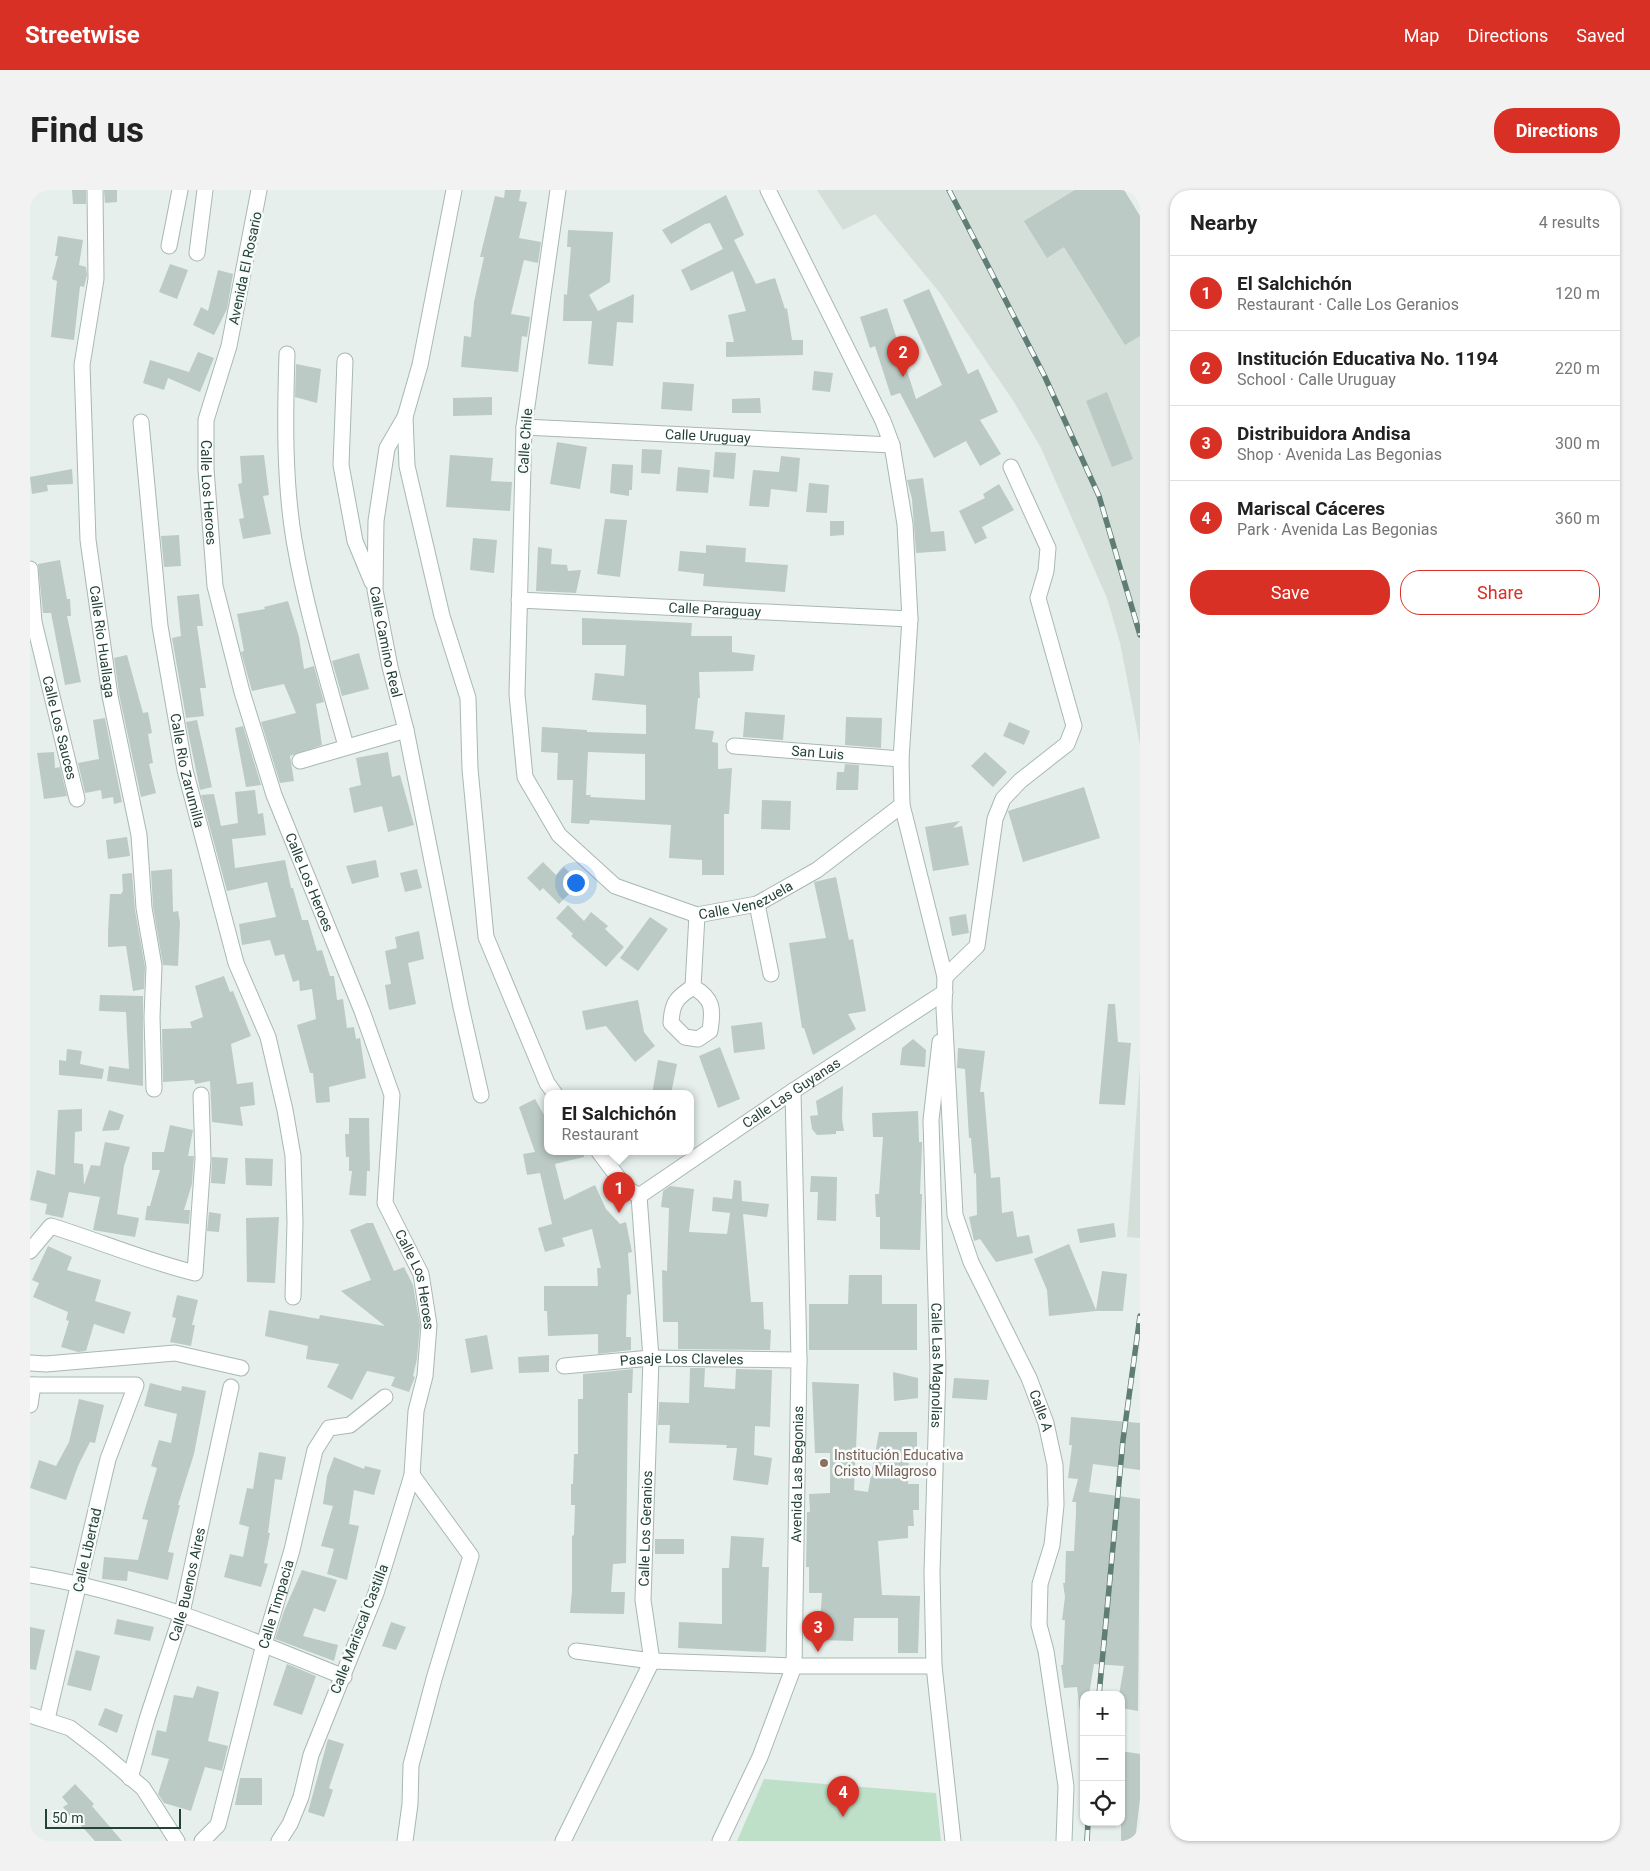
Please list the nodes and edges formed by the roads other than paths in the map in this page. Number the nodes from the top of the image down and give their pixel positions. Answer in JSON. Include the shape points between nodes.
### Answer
{"nodes":[{"id":1,"x":95,"y":190,"type":"edge"},
{"id":2,"x":180,"y":190,"type":"edge"},
{"id":3,"x":205,"y":190,"type":"edge"},
{"id":4,"x":259,"y":190,"type":"edge"},
{"id":5,"x":454,"y":190,"type":"edge"},
{"id":6,"x":558,"y":190,"type":"edge"},
{"id":7,"x":768,"y":190,"type":"edge"},
{"id":8,"x":169,"y":246,"type":"dead end"},
{"id":9,"x":197,"y":253,"type":"dead end"},
{"id":10,"x":229,"y":346,"type":"joint"},
{"id":11,"x":287,"y":354,"type":"dead end"},
{"id":12,"x":345,"y":361,"type":"dead end"},
{"id":13,"x":405,"y":417,"type":"junction"},
{"id":14,"x":142,"y":422,"type":"dead end"},
{"id":15,"x":524,"y":427,"type":"junction"},
{"id":16,"x":892,"y":445,"type":"junction"},
{"id":17,"x":1011,"y":468,"type":"dead end"},
{"id":18,"x":30,"y":569,"type":"edge"},
{"id":19,"x":375,"y":590,"type":"junction"},
{"id":20,"x":519,"y":600,"type":"junction"},
{"id":21,"x":910,"y":619,"type":"junction"},
{"id":22,"x":516,"y":694,"type":"joint"},
{"id":23,"x":406,"y":730,"type":"junction"},
{"id":24,"x":346,"y":746,"type":"junction"},
{"id":25,"x":734,"y":746,"type":"dead end"},
{"id":26,"x":901,"y":759,"type":"junction"},
{"id":27,"x":300,"y":761,"type":"dead end"},
{"id":28,"x":77,"y":799,"type":"dead end"},
{"id":29,"x":902,"y":806,"type":"junction"},
{"id":30,"x":757,"y":904,"type":"junction"},
{"id":31,"x":697,"y":915,"type":"junction"},
{"id":32,"x":772,"y":974,"type":"dead end"},
{"id":33,"x":945,"y":984,"type":"junction"},
{"id":34,"x":693,"y":987,"type":"dead end"},
{"id":35,"x":944,"y":1008,"type":"junction"},
{"id":36,"x":154,"y":1089,"type":"dead end"},
{"id":37,"x":553,"y":1090,"type":"edge"},
{"id":38,"x":793,"y":1091,"type":"junction"},
{"id":39,"x":481,"y":1095,"type":"dead end"},
{"id":40,"x":201,"y":1096,"type":"dead end"},
{"id":41,"x":601,"y":1155,"type":"edge"},
{"id":42,"x":639,"y":1196,"type":"junction"},
{"id":43,"x":30,"y":1251,"type":"edge"},
{"id":44,"x":293,"y":1297,"type":"dead end"},
{"id":45,"x":651,"y":1358,"type":"junction"},
{"id":46,"x":799,"y":1360,"type":"junction"},
{"id":47,"x":30,"y":1363,"type":"edge"},
{"id":48,"x":564,"y":1366,"type":"dead end"},
{"id":49,"x":240,"y":1368,"type":"dead end"},
{"id":50,"x":32,"y":1385,"type":"edge"},
{"id":51,"x":231,"y":1387,"type":"dead end"},
{"id":52,"x":385,"y":1398,"type":"dead end"},
{"id":53,"x":30,"y":1405,"type":"edge"},
{"id":54,"x":416,"y":1411,"type":"joint"},
{"id":55,"x":412,"y":1474,"type":"junction"},
{"id":56,"x":30,"y":1575,"type":"edge"},
{"id":57,"x":80,"y":1583,"type":"junction"},
{"id":58,"x":182,"y":1613,"type":"junction"},
{"id":59,"x":264,"y":1644,"type":"junction"},
{"id":60,"x":576,"y":1651,"type":"dead end"},
{"id":61,"x":652,"y":1661,"type":"junction"},
{"id":62,"x":794,"y":1666,"type":"junction"},
{"id":63,"x":934,"y":1666,"type":"junction"},
{"id":64,"x":344,"y":1676,"type":"junction"},
{"id":65,"x":30,"y":1715,"type":"edge"},
{"id":66,"x":47,"y":1719,"type":"junction"},
{"id":67,"x":130,"y":1778,"type":"junction"},
{"id":68,"x":176,"y":1841,"type":"edge"},
{"id":69,"x":202,"y":1841,"type":"edge"},
{"id":70,"x":280,"y":1841,"type":"edge"},
{"id":71,"x":405,"y":1841,"type":"edge"},
{"id":72,"x":563,"y":1841,"type":"edge"},
{"id":73,"x":720,"y":1841,"type":"edge"},
{"id":74,"x":953,"y":1841,"type":"edge"},
{"id":75,"x":1064,"y":1841,"type":"edge"}],
"edges":[{"from":1,"to":36,"type":"street","name":"Calle Rio Huallaga","via":[[96,279],[82,365],[88,540],[110,696],[139,835],[144,908],[154,966]]},
{"from":2,"to":8,"type":"street"},
{"from":3,"to":9,"type":"street"},
{"from":4,"to":10,"type":"street","name":"Avenida El Rosario"},
{"from":5,"to":13,"type":"street","name":"Calle Camino Real","via":[[420,365]]},
{"from":6,"to":15,"type":"street","name":"Calle Chile"},
{"from":7,"to":16,"type":"street","name":"Calle A","via":[[884,421]]},
{"from":10,"to":54,"type":"street","name":"Calle Los Heroes","via":[[206,420],[206,469],[215,586],[242,692],[274,795],[362,1011],[392,1095],[384,1203],[422,1274],[429,1325],[425,1376]]},
{"from":11,"to":24,"type":"street","via":[[286,461],[294,540],[316,644]]},
{"from":12,"to":19,"type":"street","via":[[341,465],[355,541]]},
{"from":13,"to":19,"type":"street","name":"Calle Camino Real","via":[[387,448],[376,521]]},
{"from":13,"to":37,"type":"street","via":[[407,466],[442,616],[468,698],[470,769],[486,937]]},
{"from":14,"to":44,"type":"street","name":"Calle Rio Zarumilla","via":[[160,626],[185,770],[236,962],[268,1037],[293,1156]]},
{"from":15,"to":16,"type":"street","name":"Calle Uruguay"},
{"from":15,"to":20,"type":"street","name":"Calle Chile"},
{"from":16,"to":21,"type":"street","name":"Calle A","via":[[906,524]]},
{"from":17,"to":33,"type":"street","name":"Calle Las Guyanas","via":[[1048,548],[1046,571],[1038,598],[1074,726],[1067,744],[1020,781],[1003,799],[995,819],[977,946]]},
{"from":18,"to":28,"type":"street","name":"Calle Los Sauces","via":[[34,622]]},
{"from":19,"to":23,"type":"street","name":"Calle Camino Real"},
{"from":20,"to":21,"type":"street","name":"Calle Paraguay"},
{"from":20,"to":22,"type":"street","name":"Calle Chile"},
{"from":21,"to":26,"type":"street","name":"Calle A"},
{"from":22,"to":31,"type":"street","name":"Calle Venezuela","via":[[525,777],[559,835],[615,886]]},
{"from":23,"to":24,"type":"street"},
{"from":23,"to":39,"type":"street","name":"Calle Camino Real","via":[[441,913]]},
{"from":24,"to":27,"type":"street"},
{"from":25,"to":26,"type":"street","name":"San Luis"},
{"from":26,"to":29,"type":"street","name":"Calle A"},
{"from":29,"to":30,"type":"street","name":"Calle Venezuela","via":[[817,870]]},
{"from":29,"to":33,"type":"street","name":"Calle A"},
{"from":30,"to":31,"type":"street","name":"Calle Venezuela"},
{"from":30,"to":32,"type":"street"},
{"from":31,"to":34,"type":"street"},
{"from":33,"to":35,"type":"street","name":"Calle A"},
{"from":33,"to":38,"type":"street","name":"Calle Las Guyanas"},
{"from":35,"to":63,"type":"street","name":"Calle Las Magnolias","via":[[931,1120],[938,1367],[932,1573]]},
{"from":35,"to":75,"type":"street","name":"Calle A","via":[[956,1215],[971,1262],[1029,1378],[1046,1423],[1055,1464],[1056,1505],[1052,1545],[1040,1584],[1039,1625],[1046,1651],[1066,1786]]},
{"from":38,"to":42,"type":"street","name":"Calle Las Guyanas"},
{"from":38,"to":46,"type":"street","name":"Avenida Las Begonias"},
{"from":40,"to":43,"type":"street","via":[[203,1158],[195,1273],[160,1265],[95,1239],[51,1226]]},
{"from":41,"to":42,"type":"street","via":[[626,1188]]},
{"from":42,"to":45,"type":"street","name":"Calle Los Geranios"},
{"from":45,"to":46,"type":"street","name":"Pasaje Los Claveles"},
{"from":45,"to":48,"type":"street","name":"Pasaje Los Claveles"},
{"from":45,"to":61,"type":"street","name":"Calle Los Geranios","via":[[643,1600]]},
{"from":46,"to":62,"type":"street","name":"Avenida Las Begonias"},
{"from":47,"to":49,"type":"street","via":[[175,1353]]},
{"from":50,"to":53,"type":"street"},
{"from":50,"to":57,"type":"street","name":"Calle Libertad","via":[[136,1385],[108,1459]]},
{"from":51,"to":58,"type":"street","name":"Calle Buenos Aires"},
{"from":52,"to":59,"type":"street","name":"Calle Timpacia","via":[[350,1425],[329,1428],[315,1450],[292,1550]]},
{"from":54,"to":55,"type":"street","name":"Calle Mariscal Castilla"},
{"from":55,"to":64,"type":"street","name":"Calle Mariscal Castilla","via":[[376,1593]]},
{"from":55,"to":71,"type":"street","via":[[471,1556],[411,1765]]},
{"from":56,"to":57,"type":"street"},
{"from":57,"to":58,"type":"street"},
{"from":57,"to":66,"type":"street","name":"Calle Libertad"},
{"from":58,"to":59,"type":"street"},
{"from":58,"to":67,"type":"street","name":"Calle Buenos Aires"},
{"from":59,"to":64,"type":"street"},
{"from":59,"to":69,"type":"street","name":"Calle Timpacia","via":[[218,1825]]},
{"from":60,"to":61,"type":"street"},
{"from":61,"to":62,"type":"street"},
{"from":61,"to":72,"type":"street"},
{"from":62,"to":63,"type":"street"},
{"from":62,"to":73,"type":"street","name":"Avenida Las Begonias","via":[[760,1757]]},
{"from":63,"to":74,"type":"street","name":"Calle Las Magnolias"},
{"from":64,"to":70,"type":"street","name":"Calle Mariscal Castilla","via":[[311,1755],[301,1797]]},
{"from":65,"to":66,"type":"street"},
{"from":66,"to":67,"type":"street","via":[[70,1728]]},
{"from":67,"to":68,"type":"street","via":[[142,1788]]}]}
